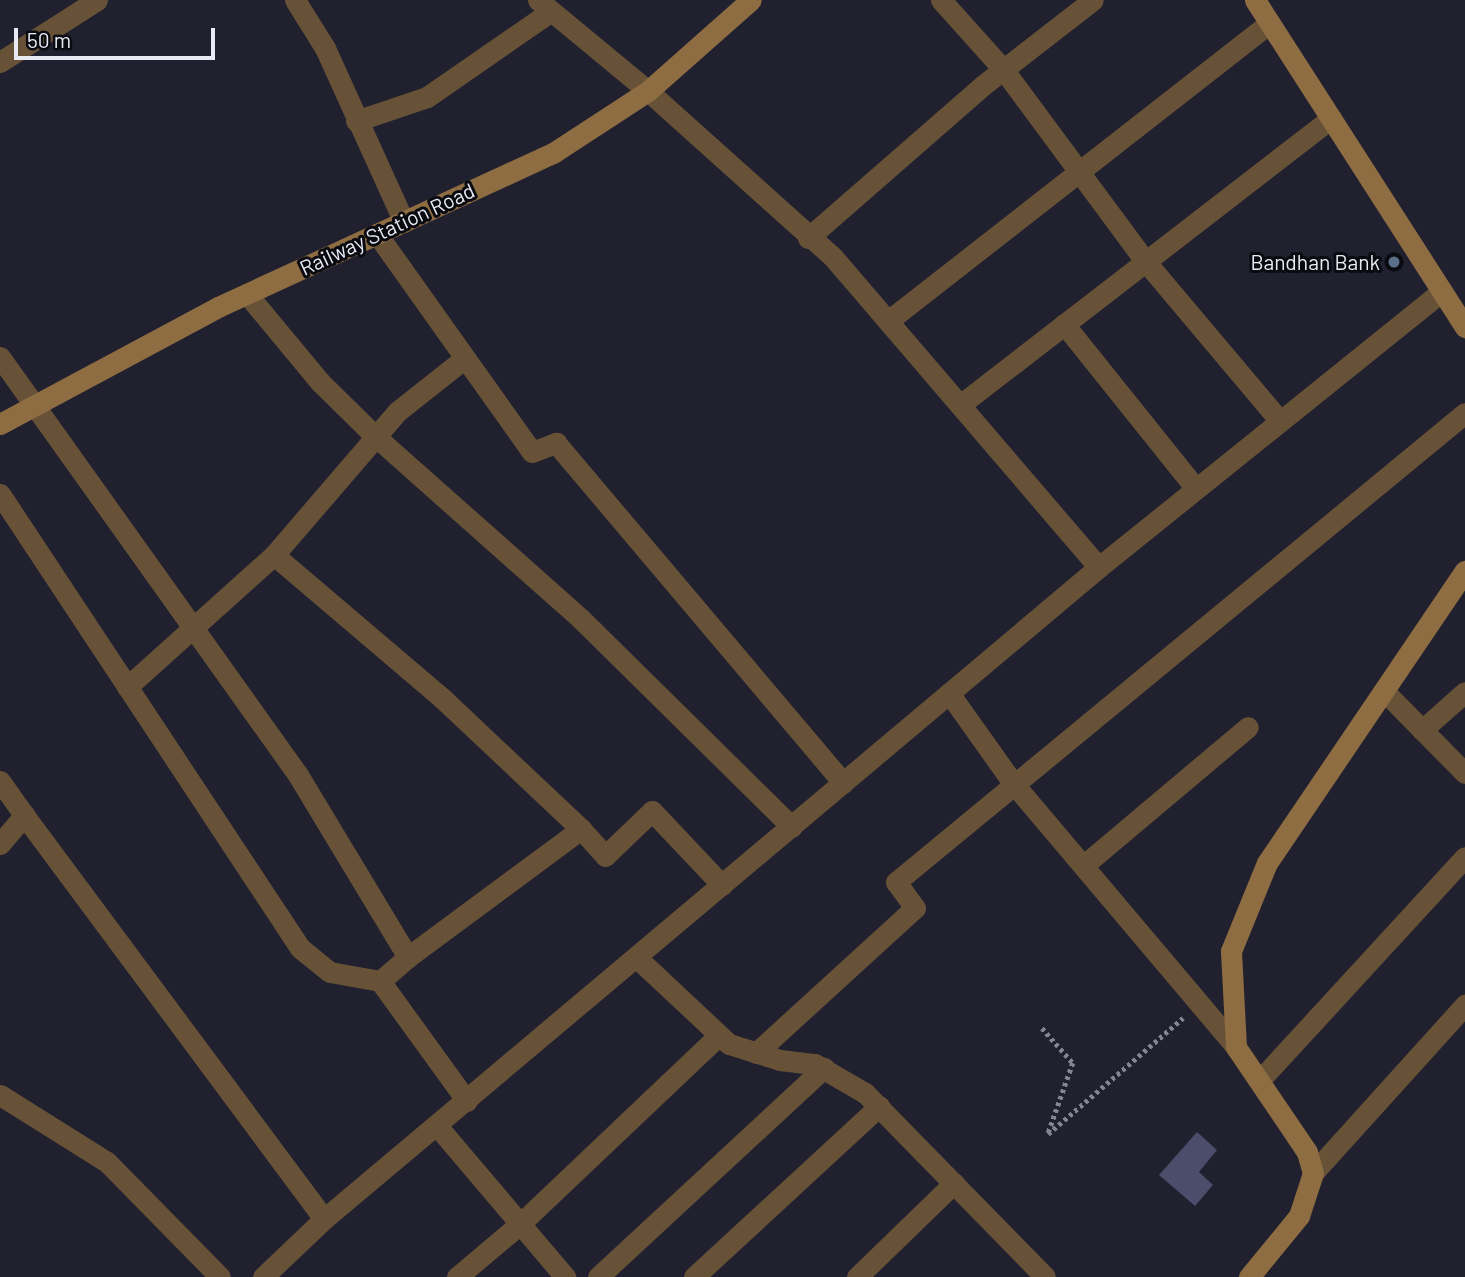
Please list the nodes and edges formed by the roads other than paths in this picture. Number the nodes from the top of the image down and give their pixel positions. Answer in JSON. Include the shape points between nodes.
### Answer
{"nodes":[{"id":1,"x":97,"y":0,"type":"edge"},
{"id":2,"x":295,"y":0,"type":"edge"},
{"id":3,"x":751,"y":0,"type":"edge"},
{"id":4,"x":941,"y":0,"type":"edge"},
{"id":5,"x":1093,"y":0,"type":"edge"},
{"id":6,"x":1255,"y":0,"type":"edge"},
{"id":7,"x":544,"y":5,"type":"edge"},
{"id":8,"x":1270,"y":23,"type":"junction"},
{"id":9,"x":0,"y":62,"type":"edge"},
{"id":10,"x":1003,"y":69,"type":"junction"},
{"id":11,"x":648,"y":91,"type":"junction"},
{"id":12,"x":1331,"y":118,"type":"junction"},
{"id":13,"x":356,"y":121,"type":"junction"},
{"id":14,"x":1082,"y":170,"type":"junction"},
{"id":15,"x":404,"y":222,"type":"junction"},
{"id":16,"x":377,"y":234,"type":"junction"},
{"id":17,"x":807,"y":238,"type":"junction"},
{"id":18,"x":1146,"y":262,"type":"junction"},
{"id":19,"x":1442,"y":290,"type":"junction"},
{"id":20,"x":247,"y":293,"type":"junction"},
{"id":21,"x":888,"y":321,"type":"junction"},
{"id":22,"x":1064,"y":324,"type":"junction"},
{"id":23,"x":1465,"y":327,"type":"edge"},
{"id":24,"x":0,"y":357,"type":"edge"},
{"id":25,"x":465,"y":358,"type":"junction"},
{"id":26,"x":960,"y":405,"type":"junction"},
{"id":27,"x":31,"y":407,"type":"junction"},
{"id":28,"x":1465,"y":412,"type":"edge"},
{"id":29,"x":1280,"y":421,"type":"junction"},
{"id":30,"x":0,"y":424,"type":"edge"},
{"id":31,"x":375,"y":436,"type":"junction"},
{"id":32,"x":1196,"y":489,"type":"junction"},
{"id":33,"x":0,"y":494,"type":"edge"},
{"id":34,"x":274,"y":555,"type":"junction"},
{"id":35,"x":1099,"y":567,"type":"junction"},
{"id":36,"x":1465,"y":571,"type":"edge"},
{"id":37,"x":194,"y":630,"type":"junction"},
{"id":38,"x":127,"y":687,"type":"junction"},
{"id":39,"x":1384,"y":691,"type":"junction"},
{"id":40,"x":1465,"y":692,"type":"edge"},
{"id":41,"x":949,"y":693,"type":"junction"},
{"id":42,"x":1248,"y":727,"type":"dead end"},
{"id":43,"x":1422,"y":730,"type":"junction"},
{"id":44,"x":1465,"y":773,"type":"edge"},
{"id":45,"x":0,"y":781,"type":"edge"},
{"id":46,"x":843,"y":783,"type":"junction"},
{"id":47,"x":1013,"y":783,"type":"junction"},
{"id":48,"x":24,"y":815,"type":"junction"},
{"id":49,"x":792,"y":827,"type":"junction"},
{"id":50,"x":581,"y":829,"type":"junction"},
{"id":51,"x":0,"y":844,"type":"edge"},
{"id":52,"x":1465,"y":857,"type":"edge"},
{"id":53,"x":1084,"y":865,"type":"junction"},
{"id":54,"x":722,"y":885,"type":"junction"},
{"id":55,"x":408,"y":957,"type":"junction"},
{"id":56,"x":637,"y":958,"type":"junction"},
{"id":57,"x":380,"y":981,"type":"junction"},
{"id":58,"x":1465,"y":1004,"type":"edge"},
{"id":59,"x":718,"y":1036,"type":"junction"},
{"id":60,"x":1236,"y":1047,"type":"junction"},
{"id":61,"x":756,"y":1053,"type":"junction"},
{"id":62,"x":824,"y":1068,"type":"junction"},
{"id":63,"x":1259,"y":1081,"type":"junction"},
{"id":64,"x":0,"y":1095,"type":"edge"},
{"id":65,"x":467,"y":1101,"type":"junction"},
{"id":66,"x":879,"y":1106,"type":"junction"},
{"id":67,"x":438,"y":1127,"type":"junction"},
{"id":68,"x":1313,"y":1173,"type":"junction"},
{"id":69,"x":954,"y":1183,"type":"junction"},
{"id":70,"x":324,"y":1219,"type":"junction"},
{"id":71,"x":520,"y":1224,"type":"junction"},
{"id":72,"x":864,"y":1275,"type":"edge"},
{"id":73,"x":220,"y":1277,"type":"edge"},
{"id":74,"x":263,"y":1277,"type":"edge"},
{"id":75,"x":457,"y":1277,"type":"edge"},
{"id":76,"x":565,"y":1277,"type":"edge"},
{"id":77,"x":598,"y":1277,"type":"edge"},
{"id":78,"x":694,"y":1277,"type":"edge"},
{"id":79,"x":1045,"y":1277,"type":"edge"},
{"id":80,"x":1249,"y":1277,"type":"edge"}],
"edges":[{"from":1,"to":9,"type":"street"},
{"from":2,"to":13,"type":"street","via":[[324,48]]},
{"from":3,"to":11,"type":"street","name":"Railway Station Road"},
{"from":4,"to":10,"type":"street"},
{"from":5,"to":10,"type":"street"},
{"from":6,"to":8,"type":"street"},
{"from":7,"to":11,"type":"street"},
{"from":7,"to":13,"type":"street","via":[[427,97]]},
{"from":8,"to":12,"type":"street"},
{"from":8,"to":14,"type":"street"},
{"from":10,"to":14,"type":"street"},
{"from":10,"to":17,"type":"street"},
{"from":11,"to":15,"type":"street","name":"Railway Station Road","via":[[553,153]]},
{"from":11,"to":17,"type":"street"},
{"from":12,"to":18,"type":"street"},
{"from":12,"to":19,"type":"street"},
{"from":13,"to":15,"type":"street"},
{"from":14,"to":18,"type":"street"},
{"from":14,"to":21,"type":"street"},
{"from":15,"to":16,"type":"street","name":"Railway Station Road"},
{"from":16,"to":20,"type":"street","name":"Railway Station Road"},
{"from":16,"to":25,"type":"street"},
{"from":17,"to":21,"type":"street","via":[[832,256]]},
{"from":18,"to":22,"type":"street"},
{"from":18,"to":29,"type":"street"},
{"from":19,"to":23,"type":"street"},
{"from":19,"to":29,"type":"street"},
{"from":20,"to":27,"type":"street","name":"Railway Station Road"},
{"from":20,"to":31,"type":"street","via":[[320,382]]},
{"from":21,"to":26,"type":"street"},
{"from":22,"to":26,"type":"street"},
{"from":22,"to":32,"type":"street"},
{"from":24,"to":27,"type":"street"},
{"from":25,"to":31,"type":"street","via":[[398,411]]},
{"from":25,"to":46,"type":"street","via":[[532,452],[556,443]]},
{"from":26,"to":35,"type":"street"},
{"from":27,"to":30,"type":"street","name":"Railway Station Road"},
{"from":27,"to":37,"type":"street"},
{"from":28,"to":47,"type":"street"},
{"from":29,"to":32,"type":"street"},
{"from":31,"to":34,"type":"street"},
{"from":31,"to":49,"type":"street","via":[[581,619]]},
{"from":32,"to":35,"type":"street"},
{"from":33,"to":38,"type":"street"},
{"from":34,"to":37,"type":"street"},
{"from":34,"to":50,"type":"street","via":[[442,698]]},
{"from":35,"to":41,"type":"street"},
{"from":36,"to":39,"type":"street"},
{"from":37,"to":38,"type":"street"},
{"from":37,"to":55,"type":"street","via":[[298,775]]},
{"from":38,"to":57,"type":"street","via":[[300,948],[330,972]]},
{"from":39,"to":43,"type":"street"},
{"from":39,"to":60,"type":"street","via":[[1267,863],[1231,951]]},
{"from":40,"to":43,"type":"street"},
{"from":41,"to":46,"type":"street"},
{"from":41,"to":47,"type":"street"},
{"from":42,"to":53,"type":"street"},
{"from":43,"to":44,"type":"street"},
{"from":45,"to":48,"type":"street"},
{"from":46,"to":49,"type":"street"},
{"from":47,"to":53,"type":"street"},
{"from":47,"to":61,"type":"street","via":[[896,882],[915,908]]},
{"from":48,"to":51,"type":"street"},
{"from":48,"to":70,"type":"street"},
{"from":49,"to":54,"type":"street"},
{"from":50,"to":54,"type":"street","via":[[605,856],[652,811]]},
{"from":50,"to":55,"type":"street"},
{"from":52,"to":63,"type":"street"},
{"from":53,"to":60,"type":"street"},
{"from":54,"to":56,"type":"street"},
{"from":55,"to":57,"type":"street"},
{"from":56,"to":59,"type":"street"},
{"from":56,"to":65,"type":"street"},
{"from":57,"to":65,"type":"street"},
{"from":58,"to":68,"type":"street"},
{"from":59,"to":61,"type":"street"},
{"from":59,"to":71,"type":"street"},
{"from":60,"to":63,"type":"street"},
{"from":61,"to":62,"type":"street"},
{"from":62,"to":66,"type":"street","via":[[840,1074]]},
{"from":62,"to":77,"type":"street"},
{"from":63,"to":68,"type":"street","via":[[1307,1152]]},
{"from":64,"to":73,"type":"street","via":[[107,1162]]},
{"from":65,"to":67,"type":"street"},
{"from":66,"to":69,"type":"street"},
{"from":66,"to":78,"type":"street"},
{"from":67,"to":70,"type":"street"},
{"from":67,"to":71,"type":"street"},
{"from":68,"to":80,"type":"street","via":[[1299,1216]]},
{"from":69,"to":72,"type":"street"},
{"from":69,"to":79,"type":"street"},
{"from":70,"to":74,"type":"street"},
{"from":71,"to":75,"type":"street"},
{"from":71,"to":76,"type":"street"}]}
